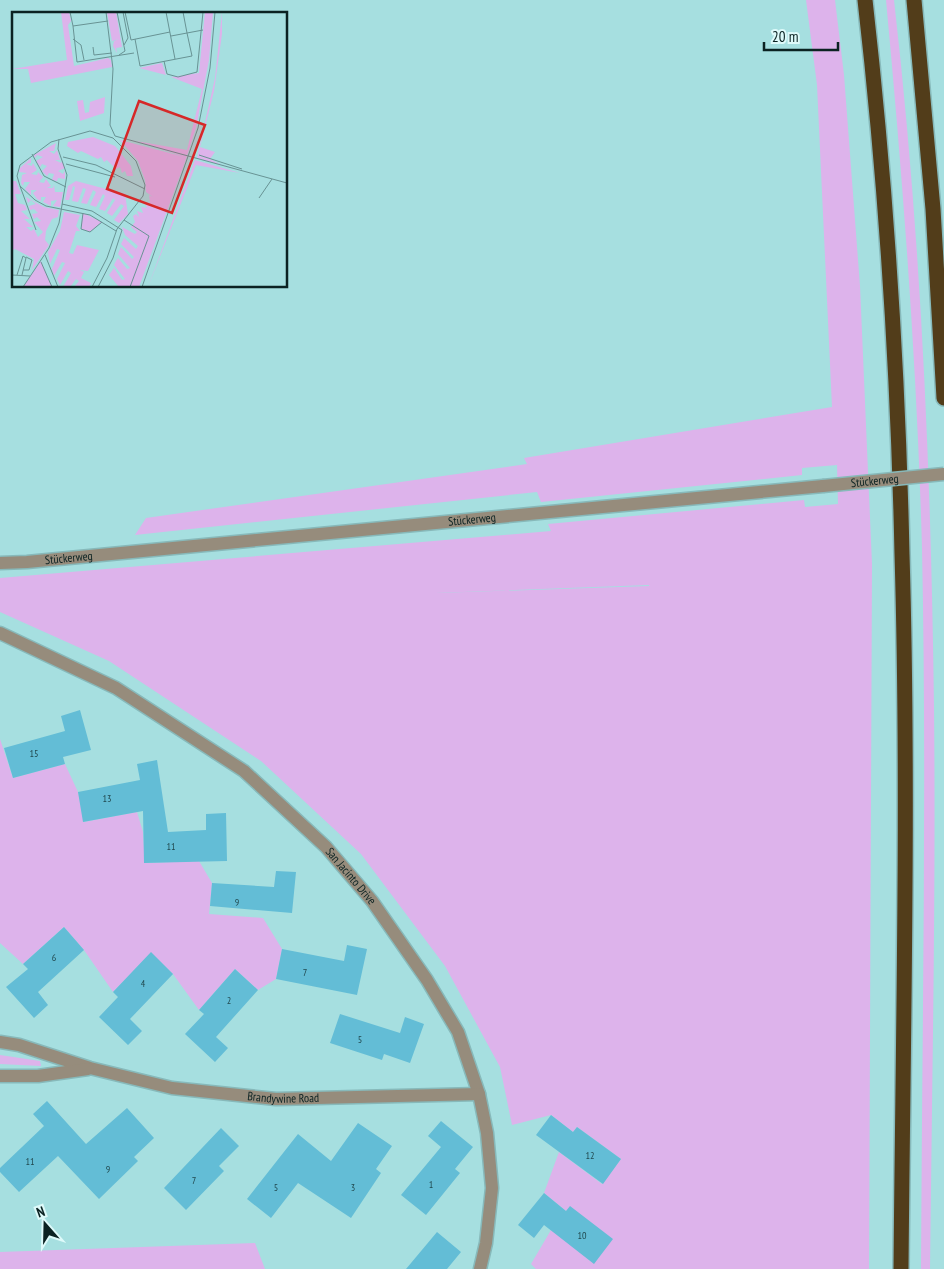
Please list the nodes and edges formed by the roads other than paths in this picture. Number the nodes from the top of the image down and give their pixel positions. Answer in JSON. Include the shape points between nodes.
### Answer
{"nodes":[{"id":1,"x":865,"y":0,"type":"edge"},
{"id":2,"x":914,"y":0,"type":"edge"},
{"id":3,"x":944,"y":398,"type":"edge"},
{"id":4,"x":944,"y":474,"type":"edge"},
{"id":5,"x":0,"y":563,"type":"edge"},
{"id":6,"x":0,"y":633,"type":"edge"},
{"id":7,"x":0,"y":1042,"type":"edge"},
{"id":8,"x":90,"y":1068,"type":"junction"},
{"id":9,"x":0,"y":1076,"type":"edge"},
{"id":10,"x":479,"y":1094,"type":"junction"},
{"id":11,"x":480,"y":1269,"type":"edge"},
{"id":12,"x":901,"y":1269,"type":"edge"}],
"edges":[{"from":1,"to":12,"type":"highway","via":[[895,364],[902,553],[905,853]]},
{"from":2,"to":3,"type":"highway","via":[[933,209]]},
{"from":4,"to":5,"type":"street","name":"Stückerweg","bridge":true},
{"from":6,"to":10,"type":"street","name":"San Jacinto Drive","via":[[116,688],[244,771],[326,847],[372,901],[427,980],[458,1032]]},
{"from":7,"to":8,"type":"street","name":"Brandywine Road"},
{"from":8,"to":9,"type":"street","name":"Brandywine Road","via":[[38,1076]]},
{"from":8,"to":10,"type":"street","name":"Brandywine Road","via":[[172,1088],[276,1099]]},
{"from":10,"to":11,"type":"street","name":"San Jacinto Drive","via":[[487,1132],[492,1188]]}]}
